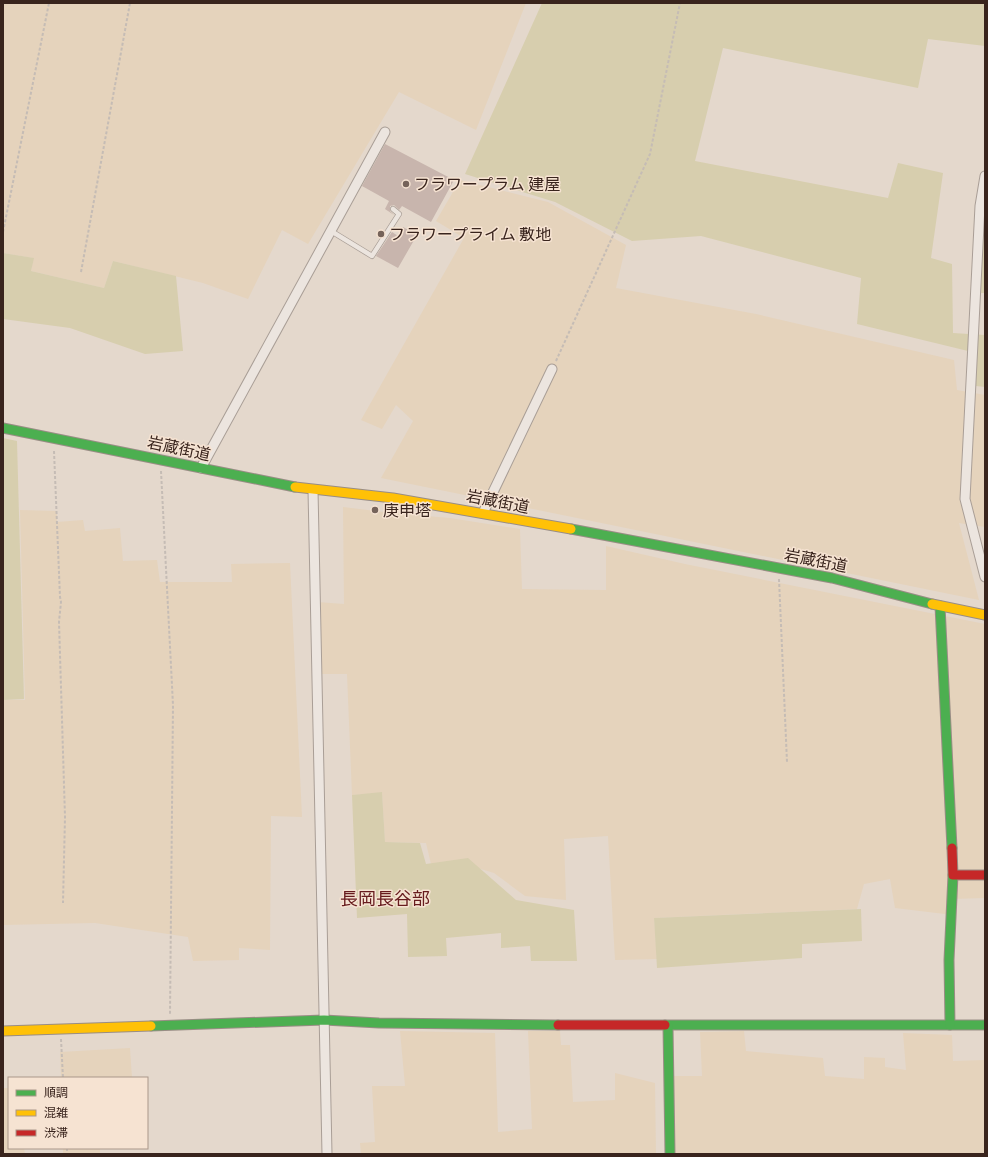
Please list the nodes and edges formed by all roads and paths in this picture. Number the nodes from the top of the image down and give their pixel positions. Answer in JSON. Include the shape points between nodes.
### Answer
{"nodes":[{"id":1,"x":49,"y":3,"type":"edge"},
{"id":2,"x":130,"y":3,"type":"edge"},
{"id":3,"x":680,"y":3,"type":"edge"},
{"id":4,"x":385,"y":132,"type":"dead end"},
{"id":5,"x":985,"y":176,"type":"edge"},
{"id":6,"x":982,"y":207,"type":"edge"},
{"id":7,"x":393,"y":209,"type":"dead end"},
{"id":8,"x":331,"y":231,"type":"junction"},
{"id":9,"x":3,"y":232,"type":"edge"},
{"id":10,"x":81,"y":272,"type":"dead end"},
{"id":11,"x":552,"y":369,"type":"joint"},
{"id":12,"x":3,"y":428,"type":"edge"},
{"id":13,"x":54,"y":438,"type":"junction"},
{"id":14,"x":160,"y":460,"type":"junction"},
{"id":15,"x":201,"y":468,"type":"junction"},
{"id":16,"x":313,"y":490,"type":"junction"},
{"id":17,"x":483,"y":513,"type":"junction"},
{"id":18,"x":779,"y":568,"type":"junction"},
{"id":19,"x":985,"y":577,"type":"edge"},
{"id":20,"x":940,"y":606,"type":"junction"},
{"id":21,"x":985,"y":615,"type":"edge"},
{"id":22,"x":787,"y":762,"type":"dead end"},
{"id":23,"x":954,"y":874,"type":"junction"},
{"id":24,"x":985,"y":876,"type":"edge"},
{"id":25,"x":63,"y":903,"type":"dead end"},
{"id":26,"x":324,"y":1020,"type":"junction"},
{"id":27,"x":950,"y":1025,"type":"junction"},
{"id":28,"x":985,"y":1025,"type":"edge"},
{"id":29,"x":170,"y":1026,"type":"junction"},
{"id":30,"x":668,"y":1026,"type":"junction"},
{"id":31,"x":60,"y":1028,"type":"junction"},
{"id":32,"x":3,"y":1031,"type":"edge"},
{"id":33,"x":63,"y":1077,"type":"edge"},
{"id":34,"x":327,"y":1154,"type":"edge"},
{"id":35,"x":670,"y":1154,"type":"edge"}],
"edges":[{"from":1,"to":9,"type":"path"},
{"from":2,"to":10,"type":"path"},
{"from":3,"to":11,"type":"path","via":[[650,154]]},
{"from":4,"to":8,"type":"street"},
{"from":5,"to":6,"type":"street"},
{"from":6,"to":19,"type":"street","via":[[966,499]]},
{"from":7,"to":8,"type":"lane","via":[[399,214],[372,256]]},
{"from":8,"to":15,"type":"street"},
{"from":11,"to":17,"type":"street"},
{"from":12,"to":13,"type":"street","name":"岩蔵街道"},
{"from":13,"to":14,"type":"street","name":"岩蔵街道"},
{"from":13,"to":25,"type":"path","via":[[62,602],[59,622],[65,817]]},
{"from":14,"to":15,"type":"street","name":"岩蔵街道"},
{"from":14,"to":29,"type":"path","via":[[173,705]]},
{"from":15,"to":16,"type":"street","name":"岩蔵街道"},
{"from":16,"to":17,"type":"street","name":"岩蔵街道","via":[[393,498]]},
{"from":16,"to":26,"type":"street"},
{"from":17,"to":18,"type":"street","name":"岩蔵街道"},
{"from":18,"to":20,"type":"street","name":"岩蔵街道","via":[[832,578]]},
{"from":18,"to":22,"type":"path"},
{"from":20,"to":21,"type":"street","name":"岩蔵街道"},
{"from":20,"to":23,"type":"street"},
{"from":23,"to":24,"type":"street"},
{"from":23,"to":27,"type":"street","via":[[949,960]]},
{"from":26,"to":29,"type":"street"},
{"from":26,"to":30,"type":"street","via":[[379,1023]]},
{"from":26,"to":34,"type":"street"},
{"from":27,"to":28,"type":"street"},
{"from":27,"to":30,"type":"street"},
{"from":29,"to":31,"type":"street"},
{"from":30,"to":35,"type":"street"},
{"from":31,"to":32,"type":"street"},
{"from":31,"to":33,"type":"path"}]}
